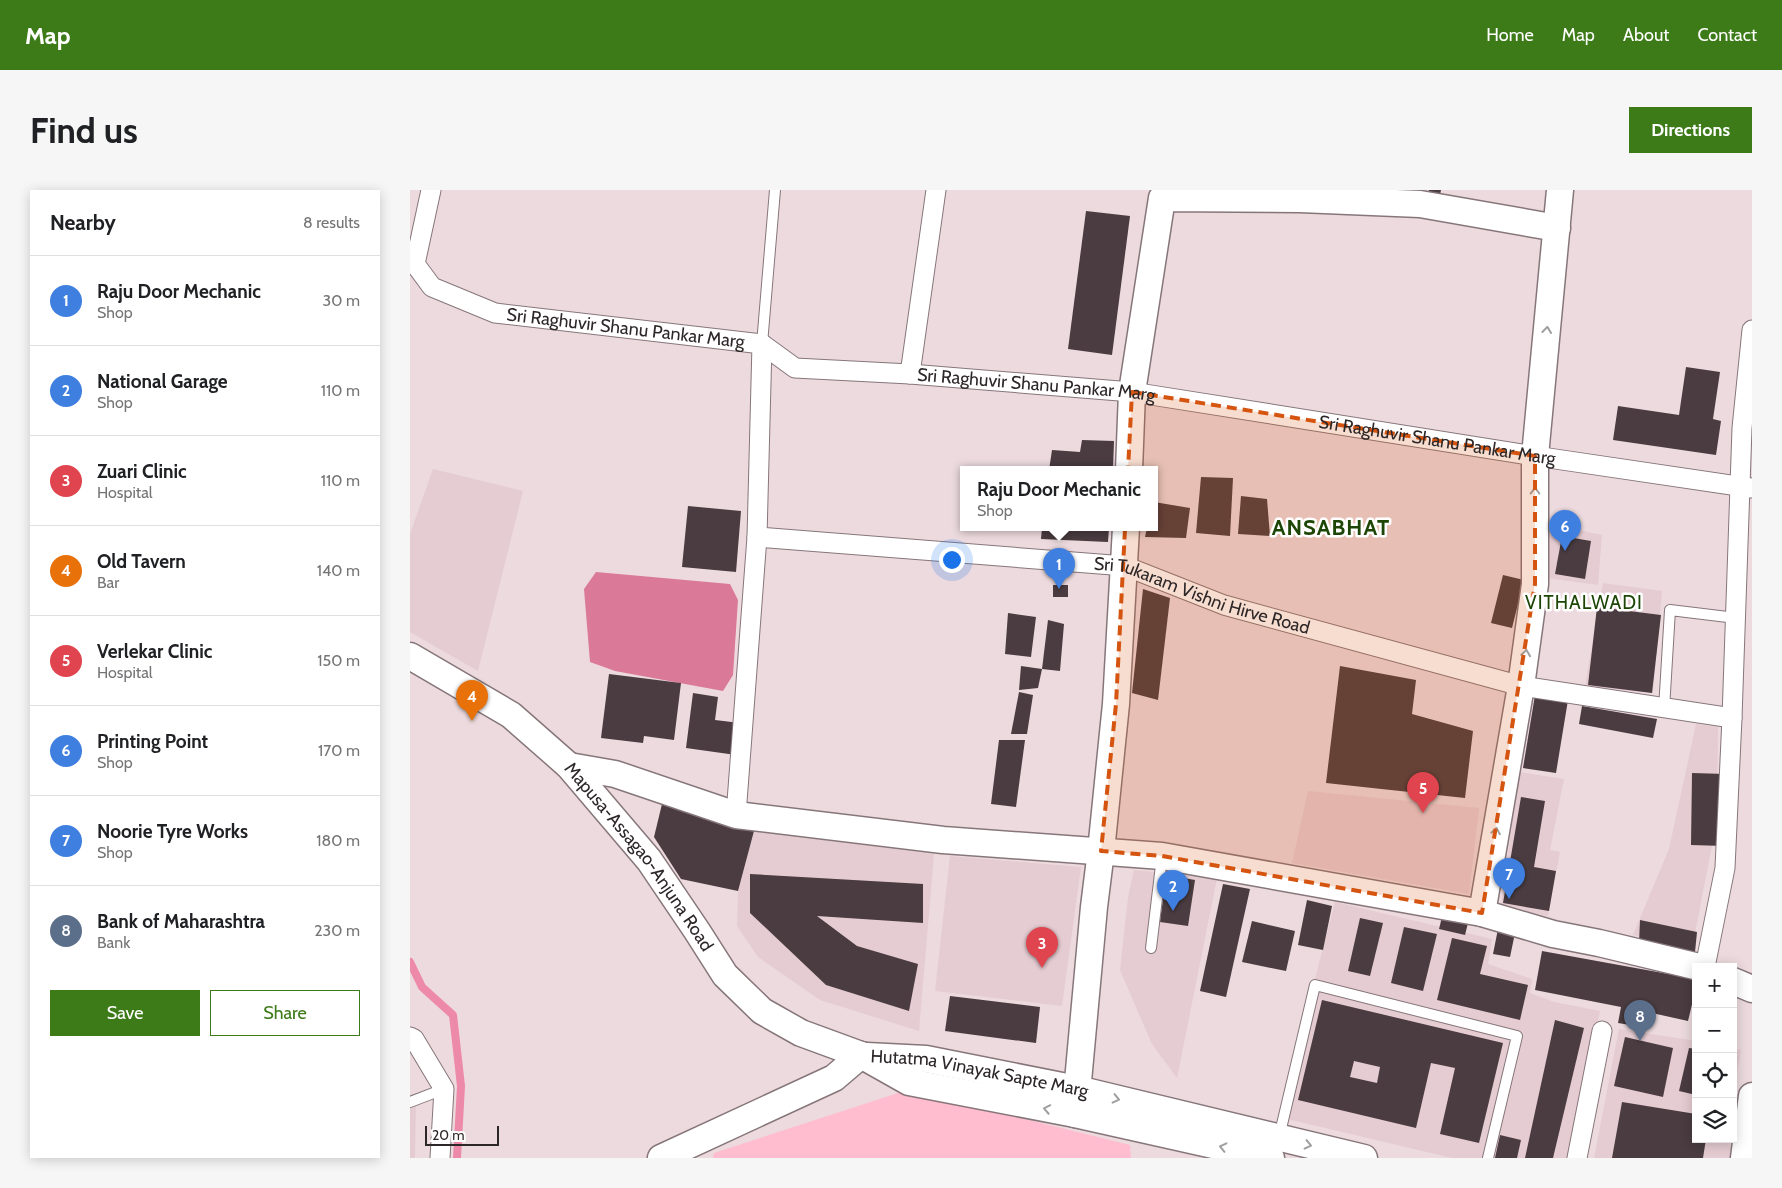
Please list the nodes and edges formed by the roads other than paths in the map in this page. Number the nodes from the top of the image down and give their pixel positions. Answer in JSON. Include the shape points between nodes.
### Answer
{"nodes":[{"id":1,"x":431,"y":190,"type":"edge"},
{"id":2,"x":775,"y":190,"type":"edge"},
{"id":3,"x":936,"y":190,"type":"edge"},
{"id":4,"x":1560,"y":190,"type":"edge"},
{"id":5,"x":1157,"y":194,"type":"edge"},
{"id":6,"x":1301,"y":195,"type":"edge"},
{"id":7,"x":1557,"y":228,"type":"junction"},
{"id":8,"x":1752,"y":330,"type":"edge"},
{"id":9,"x":762,"y":344,"type":"junction"},
{"id":10,"x":910,"y":374,"type":"junction"},
{"id":11,"x":1132,"y":392,"type":"junction"},
{"id":12,"x":1535,"y":456,"type":"junction"},
{"id":13,"x":1129,"y":466,"type":"edge"},
{"id":14,"x":1746,"y":487,"type":"edge"},
{"id":15,"x":1126,"y":531,"type":"edge"},
{"id":16,"x":757,"y":537,"type":"junction"},
{"id":17,"x":1124,"y":566,"type":"junction"},
{"id":18,"x":1736,"y":618,"type":"junction"},
{"id":19,"x":410,"y":656,"type":"edge"},
{"id":20,"x":1521,"y":686,"type":"junction"},
{"id":21,"x":1664,"y":709,"type":"junction"},
{"id":22,"x":1732,"y":718,"type":"junction"},
{"id":23,"x":569,"y":766,"type":"junction"},
{"id":24,"x":736,"y":816,"type":"junction"},
{"id":25,"x":1101,"y":851,"type":"junction"},
{"id":26,"x":1162,"y":856,"type":"junction"},
{"id":27,"x":1482,"y":913,"type":"junction"},
{"id":28,"x":1151,"y":948,"type":"dead end"},
{"id":29,"x":1706,"y":963,"type":"edge"},
{"id":30,"x":1692,"y":965,"type":"edge"},
{"id":31,"x":1737,"y":982,"type":"edge"},
{"id":32,"x":1752,"y":989,"type":"edge"},
{"id":33,"x":1602,"y":1031,"type":"dead end"},
{"id":34,"x":410,"y":1036,"type":"edge"},
{"id":35,"x":861,"y":1055,"type":"junction"},
{"id":36,"x":444,"y":1088,"type":"junction"},
{"id":37,"x":1752,"y":1096,"type":"edge"},
{"id":38,"x":410,"y":1102,"type":"edge"},
{"id":39,"x":1076,"y":1102,"type":"junction"},
{"id":40,"x":702,"y":1148,"type":"edge"},
{"id":41,"x":1264,"y":1152,"type":"edge"},
{"id":42,"x":440,"y":1158,"type":"edge"},
{"id":43,"x":661,"y":1158,"type":"edge"},
{"id":44,"x":1364,"y":1158,"type":"edge"},
{"id":45,"x":1488,"y":1158,"type":"edge"},
{"id":46,"x":1577,"y":1158,"type":"edge"},
{"id":47,"x":1744,"y":1158,"type":"edge"}],
"edges":[{"from":1,"to":9,"type":"street","name":"Sri Raghuvir Shanu Pankar Marg","via":[[416,264],[432,287],[494,313]]},
{"from":2,"to":9,"type":"lane"},
{"from":3,"to":10,"type":"street"},
{"from":4,"to":7,"type":"street"},
{"from":5,"to":6,"type":"street"},
{"from":5,"to":11,"type":"street"},
{"from":6,"to":7,"type":"street","via":[[1420,204]]},
{"from":12,"to":7,"type":"street","one_way":true},
{"from":8,"to":14,"type":"street","via":[[1742,428]]},
{"from":9,"to":10,"type":"street","name":"Sri Raghuvir Shanu Pankar Marg","via":[[795,368]]},
{"from":9,"to":16,"type":"street"},
{"from":10,"to":11,"type":"street","name":"Sri Raghuvir Shanu Pankar Marg"},
{"from":11,"to":12,"type":"street","name":"Sri Raghuvir Shanu Pankar Marg"},
{"from":11,"to":13,"type":"street"},
{"from":12,"to":14,"type":"street","name":"Sri Raghuvir Shanu Pankar Marg"},
{"from":20,"to":12,"type":"street","one_way":true,"via":[[1536,584]]},
{"from":14,"to":18,"type":"street"},
{"from":15,"to":17,"type":"street"},
{"from":16,"to":17,"type":"street","name":"Sri Tukaram Vishni Hirve Road"},
{"from":16,"to":24,"type":"street"},
{"from":17,"to":20,"type":"street","name":"Sri Tukaram Vishni Hirve Road","via":[[1224,605]]},
{"from":17,"to":25,"type":"street","via":[[1116,704]]},
{"from":18,"to":21,"type":"lane","via":[[1670,610]]},
{"from":18,"to":22,"type":"street"},
{"from":19,"to":23,"type":"street","name":"Mapusa-Assagao-Anjuna Road","via":[[511,715]]},
{"from":20,"to":21,"type":"street","name":"Sri Tukaram Vishni Hirve Road"},
{"from":27,"to":20,"type":"street","one_way":true},
{"from":21,"to":22,"type":"street","name":"Sri Tukaram Vishni Hirve Road"},
{"from":22,"to":29,"type":"street","via":[[1725,868]]},
{"from":23,"to":24,"type":"street","via":[[615,774]]},
{"from":23,"to":35,"type":"street","name":"Mapusa-Assagao-Anjuna Road","via":[[649,860],[725,975],[762,1012],[801,1033]]},
{"from":24,"to":25,"type":"street","via":[[943,840]]},
{"from":25,"to":26,"type":"street"},
{"from":25,"to":39,"type":"street"},
{"from":26,"to":27,"type":"street"},
{"from":26,"to":28,"type":"lane"},
{"from":27,"to":30,"type":"street","via":[[1553,934]]},
{"from":31,"to":32,"type":"street"},
{"from":33,"to":46,"type":"street"},
{"from":34,"to":36,"type":"street"},
{"from":35,"to":39,"type":"street","name":"Hutatma Vinayak Sapte Marg","via":[[909,1082]]},
{"from":35,"to":40,"type":"street","via":[[834,1078]]},
{"from":36,"to":38,"type":"lane"},
{"from":36,"to":42,"type":"street"},
{"from":37,"to":47,"type":"street"},
{"from":39,"to":41,"type":"street","name":"Hutatma Vinayak Sapte Marg"},
{"from":40,"to":43,"type":"street"},
{"from":41,"to":44,"type":"street","name":"Hutatma Vinayak Sapte Marg","one_way":true},
{"from":41,"to":45,"type":"lane","via":[[1315,986],[1517,1036]]}]}
